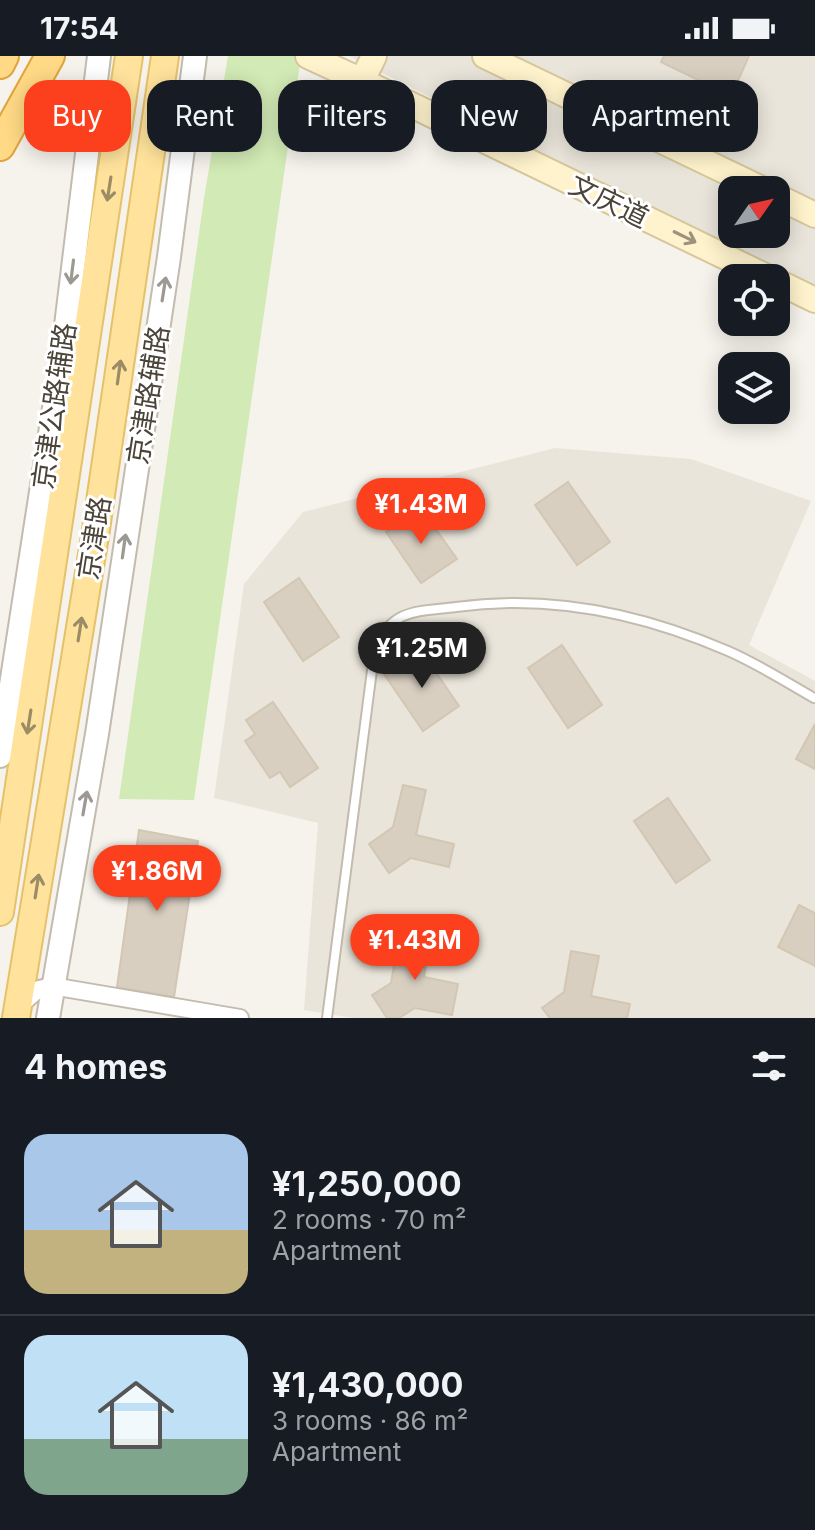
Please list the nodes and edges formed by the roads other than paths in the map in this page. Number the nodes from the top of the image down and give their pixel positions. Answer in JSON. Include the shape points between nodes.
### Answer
{"nodes":[{"id":1,"x":4,"y":56,"type":"edge"},
{"id":2,"x":50,"y":56,"type":"edge"},
{"id":3,"x":99,"y":56,"type":"edge"},
{"id":4,"x":129,"y":56,"type":"edge"},
{"id":5,"x":165,"y":56,"type":"edge"},
{"id":6,"x":195,"y":56,"type":"edge"},
{"id":7,"x":308,"y":56,"type":"edge"},
{"id":8,"x":374,"y":56,"type":"edge"},
{"id":9,"x":485,"y":56,"type":"edge"},
{"id":10,"x":0,"y":64,"type":"edge"},
{"id":11,"x":360,"y":80,"type":"edge"},
{"id":12,"x":362,"y":80,"type":"edge"},
{"id":13,"x":415,"y":107,"type":"edge"},
{"id":14,"x":0,"y":146,"type":"edge"},
{"id":15,"x":735,"y":176,"type":"edge"},
{"id":16,"x":790,"y":203,"type":"edge"},
{"id":17,"x":815,"y":215,"type":"edge"},
{"id":18,"x":740,"y":264,"type":"edge"},
{"id":19,"x":790,"y":288,"type":"edge"},
{"id":20,"x":815,"y":300,"type":"edge"},
{"id":21,"x":814,"y":698,"type":"edge"},
{"id":22,"x":0,"y":756,"type":"edge"},
{"id":23,"x":0,"y":912,"type":"edge"},
{"id":24,"x":28,"y":937,"type":"junction"},
{"id":25,"x":52,"y":986,"type":"junction"},
{"id":26,"x":16,"y":1013,"type":"edge"},
{"id":27,"x":180,"y":1013,"type":"edge"},
{"id":28,"x":48,"y":1018,"type":"edge"},
{"id":29,"x":240,"y":1018,"type":"edge"},
{"id":30,"x":327,"y":1018,"type":"edge"}],
"edges":[{"from":1,"to":10,"type":"highway"},
{"from":2,"to":14,"type":"highway"},
{"from":3,"to":22,"type":"street","name":"京津公路辅路","one_way":true,"via":[[63,350]]},
{"from":4,"to":23,"type":"main road","name":"京津路","one_way":true},
{"from":24,"to":5,"type":"main road","name":"京津路","one_way":true,"via":[[95,536]]},
{"from":25,"to":6,"type":"street","name":"京津路辅路","one_way":true,"via":[[99,719]]},
{"from":7,"to":11,"type":"main road","name":"文庆道"},
{"from":8,"to":12,"type":"main road"},
{"from":9,"to":15,"type":"main road"},
{"from":13,"to":18,"type":"main road","name":"文庆道","one_way":true},
{"from":16,"to":17,"type":"main road"},
{"from":19,"to":20,"type":"main road"},
{"from":21,"to":30,"type":"lane","via":[[730,651],[645,621],[585,607],[494,601],[405,613],[385,628],[375,647]]},
{"from":24,"to":25,"type":"street","via":[[35,965]]},
{"from":24,"to":26,"type":"main road","name":"京津路"},
{"from":25,"to":26,"type":"street","via":[[29,995]]},
{"from":25,"to":27,"type":"street"},
{"from":25,"to":28,"type":"street","name":"京津路辅路"},
{"from":27,"to":29,"type":"street"}]}
